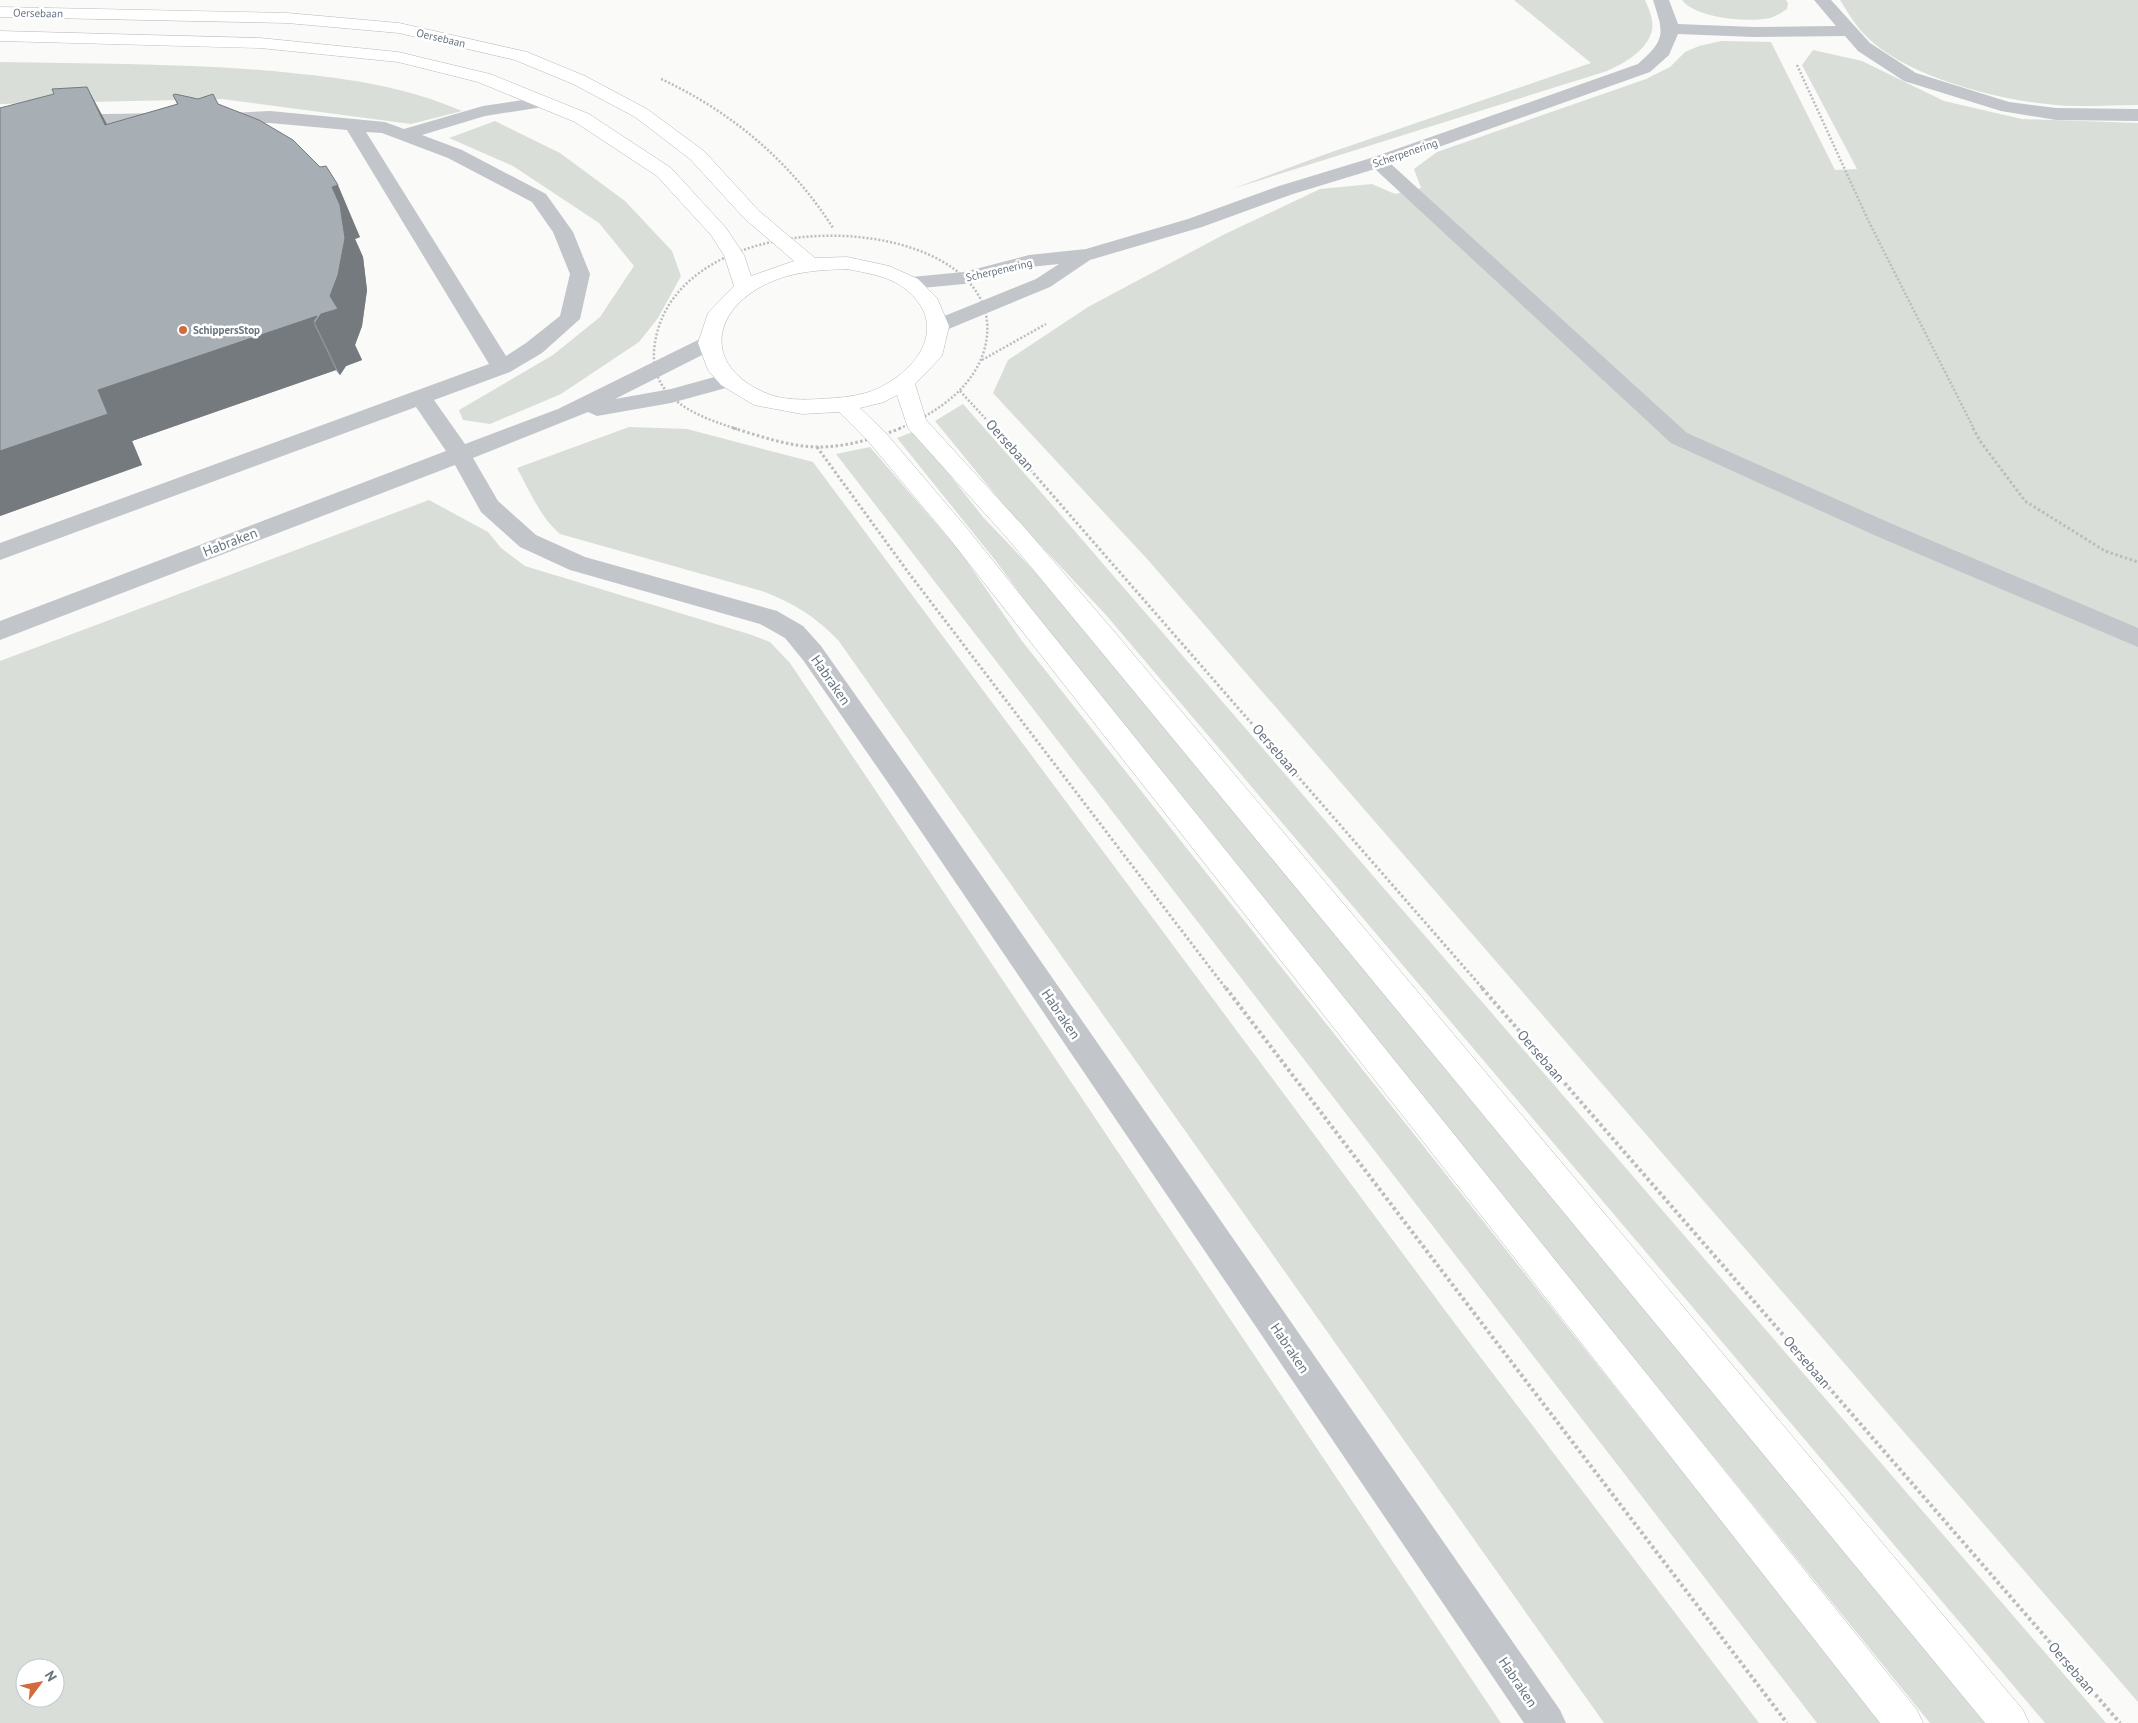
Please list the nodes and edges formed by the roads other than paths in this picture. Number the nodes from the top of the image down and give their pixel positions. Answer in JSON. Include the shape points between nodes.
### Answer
{"nodes":[{"id":1,"x":1661,"y":0,"type":"edge"},
{"id":2,"x":1822,"y":0,"type":"edge"},
{"id":3,"x":0,"y":12,"type":"edge"},
{"id":4,"x":1672,"y":29,"type":"junction"},
{"id":5,"x":1849,"y":31,"type":"junction"},
{"id":6,"x":0,"y":36,"type":"edge"},
{"id":7,"x":543,"y":102,"type":"junction"},
{"id":8,"x":2138,"y":115,"type":"edge"},
{"id":9,"x":0,"y":122,"type":"edge"},
{"id":10,"x":353,"y":125,"type":"junction"},
{"id":11,"x":402,"y":135,"type":"junction"},
{"id":12,"x":1378,"y":162,"type":"junction"},
{"id":13,"x":1088,"y":255,"type":"junction"},
{"id":14,"x":810,"y":264,"type":"junction"},
{"id":15,"x":911,"y":283,"type":"junction"},
{"id":16,"x":745,"y":288,"type":"junction"},
{"id":17,"x":939,"y":326,"type":"junction"},
{"id":18,"x":710,"y":344,"type":"junction"},
{"id":19,"x":502,"y":367,"type":"junction"},
{"id":20,"x":729,"y":380,"type":"junction"},
{"id":21,"x":904,"y":383,"type":"junction"},
{"id":22,"x":420,"y":397,"type":"junction"},
{"id":23,"x":844,"y":405,"type":"junction"},
{"id":24,"x":566,"y":414,"type":"junction"},
{"id":25,"x":460,"y":454,"type":"junction"},
{"id":26,"x":0,"y":552,"type":"edge"},
{"id":27,"x":0,"y":631,"type":"edge"},
{"id":28,"x":2138,"y":638,"type":"edge"},
{"id":29,"x":1547,"y":1723,"type":"edge"},
{"id":30,"x":1904,"y":1723,"type":"edge"},
{"id":31,"x":2010,"y":1723,"type":"edge"}],
"edges":[{"from":1,"to":4,"type":"street"},
{"from":2,"to":5,"type":"street"},
{"from":3,"to":14,"type":"main road","name":"Oersebaan","via":[[287,18],[399,28],[521,56],[579,80],[641,114],[697,155],[779,240]]},
{"from":4,"to":5,"type":"street"},
{"from":4,"to":12,"type":"street","name":"Scherpenering","via":[[1663,51],[1644,68]]},
{"from":5,"to":8,"type":"street","via":[[1864,47],[1910,77],[1954,92],[2007,107],[2056,114]]},
{"from":6,"to":7,"type":"main road","name":"Oersebaan","via":[[260,43],[398,57],[484,78]]},
{"from":7,"to":11,"type":"street","via":[[483,111]]},
{"from":7,"to":16,"type":"main road","name":"Oersebaan","via":[[582,118],[664,172],[719,232],[734,255]]},
{"from":9,"to":10,"type":"street","via":[[270,117]]},
{"from":10,"to":11,"type":"street","via":[[385,128]]},
{"from":10,"to":19,"type":"street"},
{"from":11,"to":19,"type":"street","via":[[455,154],[539,198],[563,232],[580,274],[570,319],[534,348]]},
{"from":12,"to":13,"type":"street","name":"Scherpenering"},
{"from":12,"to":28,"type":"street","via":[[1679,438]]},
{"from":13,"to":15,"type":"street","name":"Scherpenering","via":[[1029,261],[964,278]]},
{"from":13,"to":17,"type":"street","name":"Scherpenering","via":[[1043,283]]},
{"from":14,"to":15,"type":"main road","via":[[847,263],[882,270]]},
{"from":14,"to":16,"type":"main road","via":[[772,274]]},
{"from":15,"to":17,"type":"main road","via":[[930,303]]},
{"from":16,"to":18,"type":"main road","via":[[718,313]]},
{"from":17,"to":21,"type":"main road","via":[[931,356]]},
{"from":18,"to":20,"type":"main road","via":[[716,365]]},
{"from":18,"to":24,"type":"street","name":"Habraken"},
{"from":19,"to":22,"type":"street"},
{"from":20,"to":23,"type":"main road","via":[[762,400],[802,407]]},
{"from":20,"to":24,"type":"street","name":"Habraken","via":[[671,396]]},
{"from":21,"to":23,"type":"main road","via":[[876,397]]},
{"from":21,"to":31,"type":"main road","via":[[916,423],[1016,533],[1103,636]]},
{"from":22,"to":25,"type":"street"},
{"from":22,"to":26,"type":"street"},
{"from":23,"to":30,"type":"main road","via":[[877,437],[957,532]]},
{"from":24,"to":25,"type":"street","name":"Habraken"},
{"from":25,"to":27,"type":"street","name":"Habraken"},
{"from":25,"to":29,"type":"street","name":"Habraken","via":[[489,506],[528,541],[578,564],[768,617],[794,632],[812,653]]}]}
